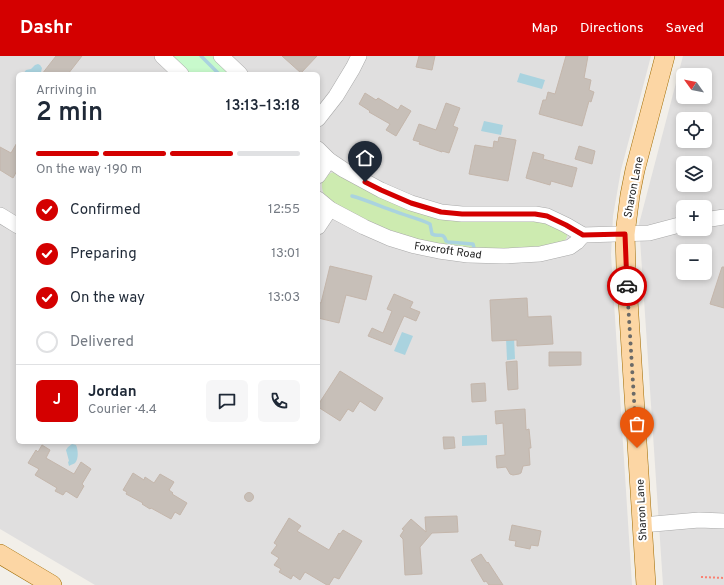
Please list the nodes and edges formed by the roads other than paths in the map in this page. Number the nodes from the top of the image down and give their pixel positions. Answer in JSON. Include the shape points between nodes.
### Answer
{"nodes":[{"id":1,"x":162,"y":56,"type":"edge"},
{"id":2,"x":221,"y":56,"type":"edge"},
{"id":3,"x":359,"y":56,"type":"edge"},
{"id":4,"x":665,"y":56,"type":"edge"},
{"id":5,"x":179,"y":72,"type":"edge"},
{"id":6,"x":238,"y":72,"type":"edge"},
{"id":7,"x":320,"y":116,"type":"edge"},
{"id":8,"x":320,"y":151,"type":"edge"},
{"id":9,"x":329,"y":160,"type":"junction"},
{"id":10,"x":320,"y":173,"type":"edge"},
{"id":11,"x":320,"y":201,"type":"edge"},
{"id":12,"x":330,"y":209,"type":"junction"},
{"id":13,"x":0,"y":215,"type":"edge"},
{"id":14,"x":724,"y":218,"type":"edge"},
{"id":15,"x":712,"y":219,"type":"edge"},
{"id":16,"x":320,"y":224,"type":"edge"},
{"id":17,"x":16,"y":225,"type":"edge"},
{"id":18,"x":676,"y":226,"type":"edge"},
{"id":19,"x":625,"y":234,"type":"junction"},
{"id":20,"x":583,"y":235,"type":"junction"},
{"id":21,"x":724,"y":521,"type":"edge"},
{"id":22,"x":642,"y":525,"type":"junction"},
{"id":23,"x":0,"y":554,"type":"edge"},
{"id":24,"x":52,"y":585,"type":"edge"},
{"id":25,"x":646,"y":585,"type":"edge"}],
"edges":[{"from":1,"to":5,"type":"street"},
{"from":2,"to":6,"type":"street"},
{"from":3,"to":7,"type":"street","via":[[336,96]]},
{"from":4,"to":19,"type":"main road","name":"Sharon Lane","via":[[635,170]]},
{"from":8,"to":9,"type":"street"},
{"from":9,"to":10,"type":"street"},
{"from":9,"to":20,"type":"street","via":[[381,190],[441,212],[530,213],[547,216]]},
{"from":11,"to":12,"type":"street","name":"Foxcroft Road"},
{"from":12,"to":16,"type":"street"},
{"from":12,"to":20,"type":"street","name":"Foxcroft Road","via":[[389,238],[415,246],[468,255],[540,254],[570,248]]},
{"from":13,"to":17,"type":"street"},
{"from":14,"to":15,"type":"street"},
{"from":18,"to":19,"type":"street","via":[[649,233]]},
{"from":19,"to":20,"type":"street"},
{"from":19,"to":22,"type":"main road","name":"Sharon Lane"},
{"from":21,"to":22,"type":"street"},
{"from":22,"to":25,"type":"main road","name":"Sharon Lane"},
{"from":23,"to":24,"type":"main road"}]}
